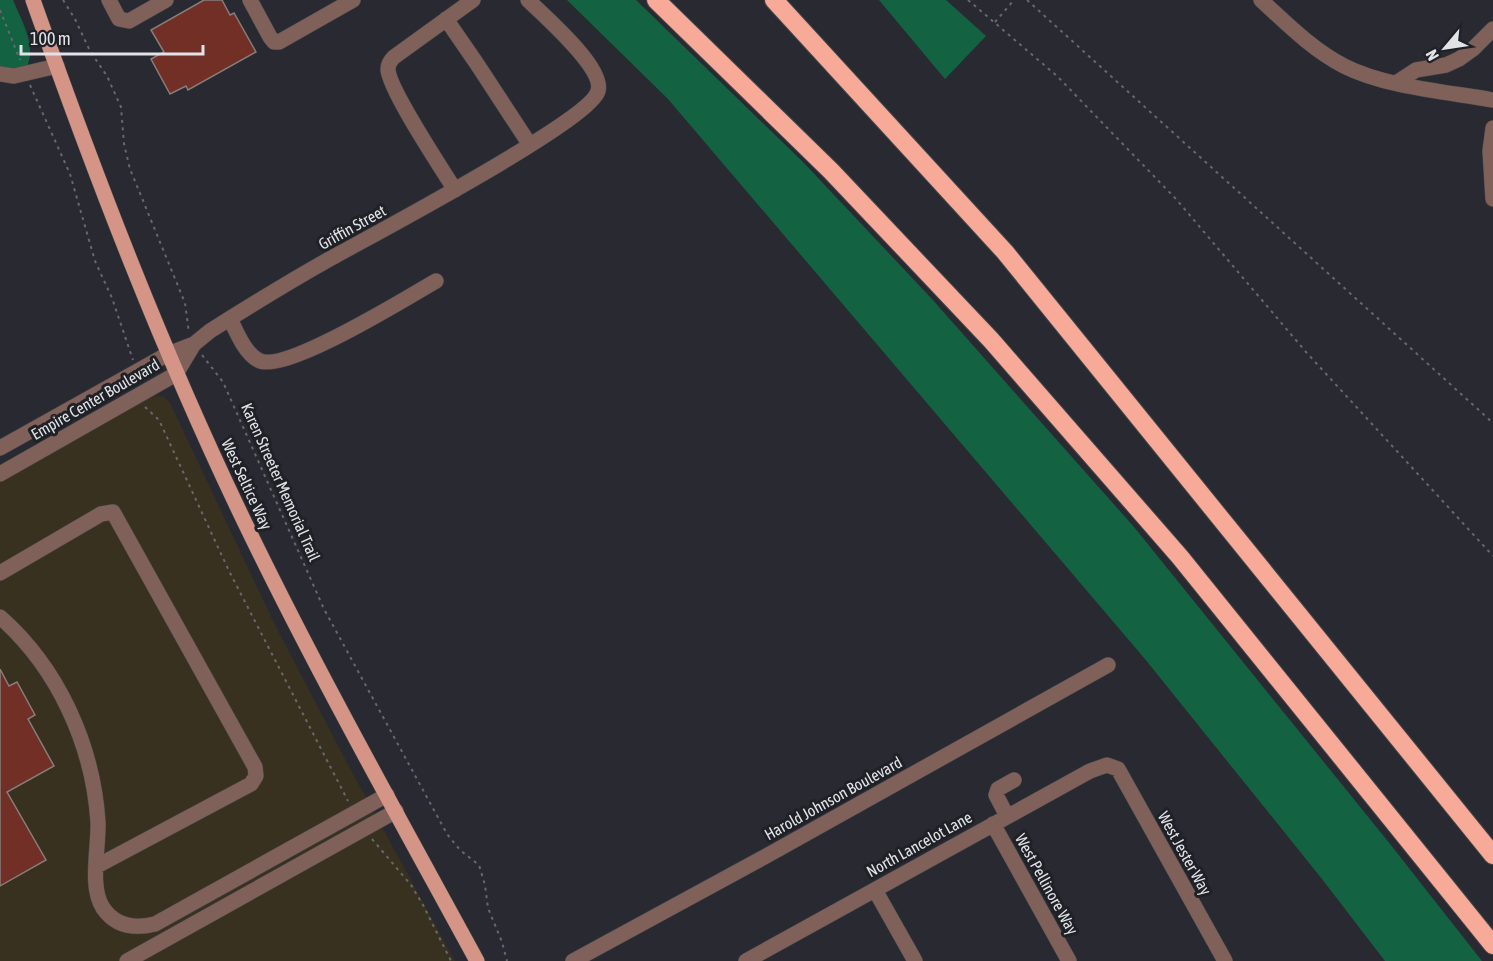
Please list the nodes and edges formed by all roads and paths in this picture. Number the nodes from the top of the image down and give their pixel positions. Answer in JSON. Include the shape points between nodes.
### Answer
{"nodes":[{"id":1,"x":33,"y":0,"type":"edge"},
{"id":2,"x":63,"y":0,"type":"edge"},
{"id":3,"x":109,"y":0,"type":"edge"},
{"id":4,"x":166,"y":0,"type":"edge"},
{"id":5,"x":249,"y":0,"type":"edge"},
{"id":6,"x":353,"y":0,"type":"edge"},
{"id":7,"x":473,"y":0,"type":"edge"},
{"id":8,"x":528,"y":0,"type":"edge"},
{"id":9,"x":656,"y":0,"type":"edge"},
{"id":10,"x":774,"y":0,"type":"edge"},
{"id":11,"x":968,"y":0,"type":"edge"},
{"id":12,"x":1014,"y":0,"type":"edge"},
{"id":13,"x":1027,"y":0,"type":"edge"},
{"id":14,"x":1261,"y":0,"type":"edge"},
{"id":15,"x":0,"y":10,"type":"edge"},
{"id":16,"x":1,"y":17,"type":"edge"},
{"id":17,"x":446,"y":20,"type":"junction"},
{"id":18,"x":995,"y":22,"type":"junction"},
{"id":19,"x":1493,"y":29,"type":"edge"},
{"id":20,"x":57,"y":66,"type":"junction"},
{"id":21,"x":0,"y":74,"type":"edge"},
{"id":22,"x":25,"y":74,"type":"junction"},
{"id":23,"x":1396,"y":83,"type":"junction"},
{"id":24,"x":1493,"y":100,"type":"edge"},
{"id":25,"x":1493,"y":128,"type":"edge"},
{"id":26,"x":530,"y":145,"type":"junction"},
{"id":27,"x":455,"y":190,"type":"junction"},
{"id":28,"x":1493,"y":199,"type":"edge"},
{"id":29,"x":436,"y":281,"type":"dead end"},
{"id":30,"x":230,"y":318,"type":"junction"},
{"id":31,"x":194,"y":344,"type":"junction"},
{"id":32,"x":168,"y":354,"type":"junction"},
{"id":33,"x":137,"y":371,"type":"junction"},
{"id":34,"x":176,"y":374,"type":"junction"},
{"id":35,"x":105,"y":389,"type":"junction"},
{"id":36,"x":134,"y":398,"type":"junction"},
{"id":37,"x":116,"y":408,"type":"junction"},
{"id":38,"x":1493,"y":423,"type":"edge"},
{"id":39,"x":0,"y":448,"type":"edge"},
{"id":40,"x":0,"y":474,"type":"edge"},
{"id":41,"x":1493,"y":556,"type":"edge"},
{"id":42,"x":0,"y":573,"type":"edge"},
{"id":43,"x":0,"y":617,"type":"edge"},
{"id":44,"x":1108,"y":665,"type":"dead end"},
{"id":45,"x":1112,"y":765,"type":"joint"},
{"id":46,"x":1014,"y":780,"type":"dead end"},
{"id":47,"x":387,"y":795,"type":"junction"},
{"id":48,"x":350,"y":804,"type":"dead end"},
{"id":49,"x":396,"y":811,"type":"junction"},
{"id":50,"x":1007,"y":816,"type":"junction"},
{"id":51,"x":993,"y":824,"type":"junction"},
{"id":52,"x":368,"y":835,"type":"dead end"},
{"id":53,"x":1493,"y":855,"type":"edge"},
{"id":54,"x":97,"y":866,"type":"junction"},
{"id":55,"x":875,"y":890,"type":"junction"},
{"id":56,"x":164,"y":919,"type":"junction"},
{"id":57,"x":173,"y":935,"type":"junction"},
{"id":58,"x":1493,"y":945,"type":"edge"},
{"id":59,"x":755,"y":959,"type":"edge"},
{"id":60,"x":127,"y":961,"type":"edge"},
{"id":61,"x":451,"y":961,"type":"edge"},
{"id":62,"x":477,"y":961,"type":"edge"},
{"id":63,"x":507,"y":961,"type":"edge"},
{"id":64,"x":573,"y":961,"type":"edge"},
{"id":65,"x":915,"y":961,"type":"edge"},
{"id":66,"x":1069,"y":961,"type":"edge"},
{"id":67,"x":1225,"y":961,"type":"edge"}],
"edges":[{"from":1,"to":20,"type":"main road","name":"West Seltice Way"},
{"from":2,"to":31,"type":"path","name":"Karen Streeter Memorial Trail","via":[[121,107],[130,169],[185,303],[187,327]]},
{"from":3,"to":4,"type":"street","via":[[119,19],[129,21]]},
{"from":5,"to":6,"type":"street","via":[[274,42]]},
{"from":7,"to":17,"type":"street"},
{"from":8,"to":26,"type":"street","name":"Griffin Street","via":[[581,52],[598,80],[598,92],[591,103]]},
{"from":9,"to":58,"type":"highway","via":[[831,171],[991,340],[1180,557]]},
{"from":10,"to":53,"type":"highway","via":[[1005,252]]},
{"from":11,"to":18,"type":"path"},
{"from":12,"to":18,"type":"path"},
{"from":13,"to":38,"type":"path"},
{"from":14,"to":23,"type":"street","via":[[1309,43],[1345,66]]},
{"from":15,"to":16,"type":"path"},
{"from":16,"to":22,"type":"path"},
{"from":17,"to":26,"type":"street"},
{"from":17,"to":27,"type":"street","via":[[394,57],[388,69],[398,96]]},
{"from":18,"to":41,"type":"path","via":[[1057,76],[1176,199],[1306,352]]},
{"from":19,"to":23,"type":"street","via":[[1460,58],[1446,65],[1416,70]]},
{"from":20,"to":22,"type":"street"},
{"from":20,"to":32,"type":"main road","name":"West Seltice Way"},
{"from":21,"to":22,"type":"street"},
{"from":22,"to":33,"type":"path","via":[[70,174],[95,261]]},
{"from":23,"to":24,"type":"street"},
{"from":25,"to":28,"type":"street"},
{"from":26,"to":27,"type":"street","name":"Griffin Street"},
{"from":27,"to":30,"type":"street","name":"Griffin Street"},
{"from":29,"to":30,"type":"street","via":[[326,342],[276,362],[259,361],[250,353]]},
{"from":30,"to":31,"type":"street","name":"Griffin Street"},
{"from":31,"to":32,"type":"street","name":"Griffin Street"},
{"from":31,"to":34,"type":"street","name":"Griffin Street"},
{"from":31,"to":63,"type":"path","name":"Karen Streeter Memorial Trail","via":[[223,382],[324,609],[426,796],[453,842],[479,865],[488,908]]},
{"from":32,"to":33,"type":"street","name":"Empire Center Boulevard"},
{"from":32,"to":34,"type":"main road","name":"West Seltice Way"},
{"from":33,"to":35,"type":"street","name":"Empire Center Boulevard"},
{"from":34,"to":36,"type":"street","name":"Empire Center Boulevard"},
{"from":34,"to":47,"type":"main road","name":"West Seltice Way","via":[[290,615]]},
{"from":35,"to":37,"type":"street"},
{"from":35,"to":39,"type":"street","name":"Empire Center Boulevard"},
{"from":36,"to":37,"type":"street","name":"Empire Center Boulevard"},
{"from":36,"to":48,"type":"path","via":[[159,420],[229,571]]},
{"from":37,"to":40,"type":"street","name":"Empire Center Boulevard"},
{"from":42,"to":54,"type":"street","via":[[101,514],[113,512],[255,767],[256,776],[251,783]]},
{"from":43,"to":54,"type":"street","via":[[33,650],[64,700],[79,735],[98,822]]},
{"from":44,"to":64,"type":"street","name":"Harold Johnson Boulevard"},
{"from":45,"to":50,"type":"street","name":"North Lancelot Lane","via":[[1090,771]]},
{"from":45,"to":67,"type":"street","name":"West Jester Way","via":[[1118,769]]},
{"from":46,"to":50,"type":"street","via":[[998,789],[996,795]]},
{"from":47,"to":49,"type":"main road","name":"West Seltice Way"},
{"from":47,"to":56,"type":"street"},
{"from":49,"to":57,"type":"street"},
{"from":49,"to":62,"type":"main road","name":"West Seltice Way"},
{"from":50,"to":51,"type":"street","name":"North Lancelot Lane"},
{"from":51,"to":55,"type":"street","name":"North Lancelot Lane"},
{"from":51,"to":66,"type":"street","name":"West Pellinore Way"},
{"from":52,"to":61,"type":"path","via":[[411,885]]},
{"from":54,"to":56,"type":"street","via":[[98,897],[112,918],[132,927]]},
{"from":55,"to":59,"type":"street","name":"North Lancelot Lane"},
{"from":55,"to":65,"type":"street"},
{"from":56,"to":57,"type":"street"},
{"from":57,"to":60,"type":"street"}]}
